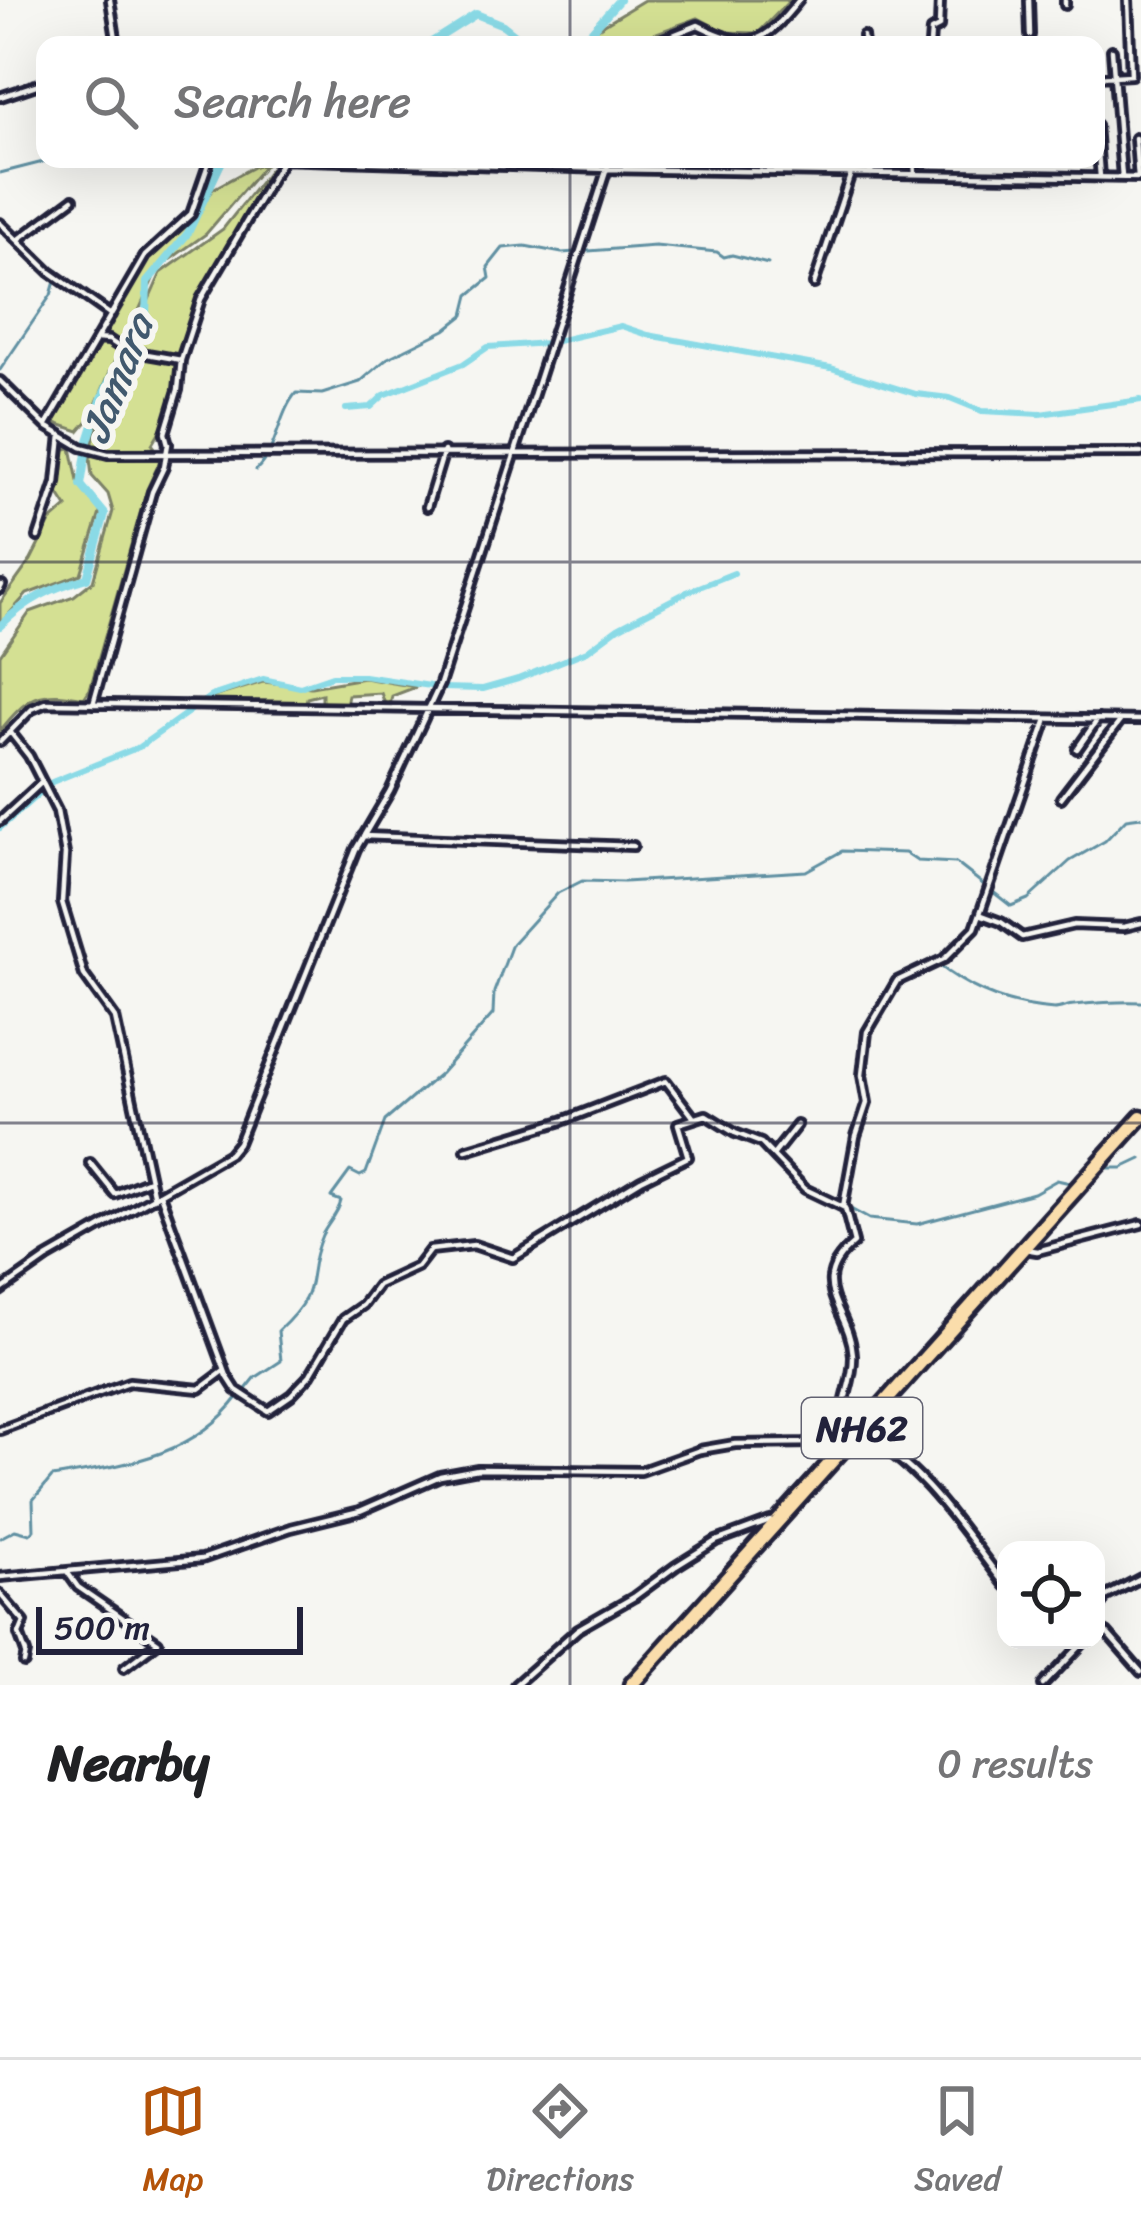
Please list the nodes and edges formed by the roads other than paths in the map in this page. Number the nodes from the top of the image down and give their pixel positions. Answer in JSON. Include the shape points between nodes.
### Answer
{"nodes":[{"id":1,"x":110,"y":0,"type":"edge"},
{"id":2,"x":799,"y":0,"type":"edge"},
{"id":3,"x":940,"y":0,"type":"edge"},
{"id":4,"x":1029,"y":0,"type":"edge"},
{"id":5,"x":1128,"y":0,"type":"edge"},
{"id":6,"x":1030,"y":35,"type":"dead end"},
{"id":7,"x":116,"y":36,"type":"edge"},
{"id":8,"x":670,"y":36,"type":"edge"},
{"id":9,"x":726,"y":36,"type":"edge"},
{"id":10,"x":767,"y":36,"type":"edge"},
{"id":11,"x":931,"y":36,"type":"edge"},
{"id":12,"x":1112,"y":50,"type":"dead end"},
{"id":13,"x":1105,"y":76,"type":"edge"},
{"id":14,"x":1114,"y":76,"type":"junction"},
{"id":15,"x":36,"y":85,"type":"edge"},
{"id":16,"x":0,"y":97,"type":"edge"},
{"id":17,"x":1135,"y":138,"type":"dead end"},
{"id":18,"x":207,"y":168,"type":"edge"},
{"id":19,"x":275,"y":168,"type":"edge"},
{"id":20,"x":571,"y":168,"type":"edge"},
{"id":21,"x":871,"y":168,"type":"edge"},
{"id":22,"x":915,"y":168,"type":"edge"},
{"id":23,"x":1099,"y":168,"type":"edge"},
{"id":24,"x":608,"y":169,"type":"junction"},
{"id":25,"x":851,"y":174,"type":"junction"},
{"id":26,"x":871,"y":174,"type":"junction"},
{"id":27,"x":916,"y":174,"type":"junction"},
{"id":28,"x":1100,"y":177,"type":"junction"},
{"id":29,"x":1122,"y":177,"type":"junction"},
{"id":30,"x":1139,"y":178,"type":"edge"},
{"id":31,"x":73,"y":199,"type":"dead end"},
{"id":32,"x":0,"y":223,"type":"edge"},
{"id":33,"x":18,"y":240,"type":"junction"},
{"id":34,"x":814,"y":284,"type":"dead end"},
{"id":35,"x":111,"y":315,"type":"junction"},
{"id":36,"x":97,"y":339,"type":"junction"},
{"id":37,"x":181,"y":360,"type":"junction"},
{"id":38,"x":0,"y":381,"type":"edge"},
{"id":39,"x":46,"y":426,"type":"junction"},
{"id":40,"x":61,"y":435,"type":"junction"},
{"id":41,"x":167,"y":451,"type":"junction"},
{"id":42,"x":445,"y":451,"type":"junction"},
{"id":43,"x":514,"y":452,"type":"junction"},
{"id":44,"x":1141,"y":453,"type":"edge"},
{"id":45,"x":428,"y":507,"type":"dead end"},
{"id":46,"x":38,"y":537,"type":"dead end"},
{"id":47,"x":93,"y":704,"type":"junction"},
{"id":48,"x":429,"y":709,"type":"junction"},
{"id":49,"x":1047,"y":719,"type":"junction"},
{"id":50,"x":1098,"y":719,"type":"junction"},
{"id":51,"x":1121,"y":720,"type":"junction"},
{"id":52,"x":1141,"y":720,"type":"edge"},
{"id":53,"x":11,"y":733,"type":"junction"},
{"id":54,"x":0,"y":742,"type":"edge"},
{"id":55,"x":1077,"y":749,"type":"dead end"},
{"id":56,"x":42,"y":782,"type":"junction"},
{"id":57,"x":1060,"y":798,"type":"dead end"},
{"id":58,"x":0,"y":821,"type":"edge"},
{"id":59,"x":363,"y":836,"type":"junction"},
{"id":60,"x":633,"y":846,"type":"dead end"},
{"id":61,"x":982,"y":915,"type":"junction"},
{"id":62,"x":1141,"y":923,"type":"edge"},
{"id":63,"x":1141,"y":1117,"type":"edge"},
{"id":64,"x":694,"y":1118,"type":"junction"},
{"id":65,"x":797,"y":1125,"type":"dead end"},
{"id":66,"x":466,"y":1150,"type":"dead end"},
{"id":67,"x":774,"y":1154,"type":"junction"},
{"id":68,"x":90,"y":1163,"type":"dead end"},
{"id":69,"x":149,"y":1180,"type":"junction"},
{"id":70,"x":157,"y":1196,"type":"junction"},
{"id":71,"x":843,"y":1207,"type":"junction"},
{"id":72,"x":1141,"y":1224,"type":"edge"},
{"id":73,"x":1020,"y":1250,"type":"junction"},
{"id":74,"x":0,"y":1291,"type":"edge"},
{"id":75,"x":225,"y":1363,"type":"junction"},
{"id":76,"x":841,"y":1429,"type":"junction"},
{"id":77,"x":0,"y":1430,"type":"edge"},
{"id":78,"x":857,"y":1434,"type":"junction"},
{"id":79,"x":778,"y":1520,"type":"junction"},
{"id":80,"x":68,"y":1573,"type":"junction"},
{"id":81,"x":997,"y":1574,"type":"edge"},
{"id":82,"x":0,"y":1577,"type":"edge"},
{"id":83,"x":1141,"y":1578,"type":"edge"},
{"id":84,"x":0,"y":1594,"type":"edge"},
{"id":85,"x":1105,"y":1597,"type":"edge"},
{"id":86,"x":1105,"y":1632,"type":"edge"},
{"id":87,"x":1077,"y":1649,"type":"edge"},
{"id":88,"x":24,"y":1663,"type":"dead end"},
{"id":89,"x":124,"y":1668,"type":"dead end"},
{"id":90,"x":1141,"y":1672,"type":"edge"},
{"id":91,"x":515,"y":1685,"type":"edge"},
{"id":92,"x":631,"y":1685,"type":"edge"},
{"id":93,"x":1043,"y":1685,"type":"edge"}],
"edges":[{"from":1,"to":7,"type":"street"},
{"from":2,"to":10,"type":"street"},
{"from":3,"to":11,"type":"street"},
{"from":4,"to":6,"type":"street"},
{"from":5,"to":14,"type":"street","via":[[1132,71]]},
{"from":8,"to":9,"type":"street","via":[[698,25]]},
{"from":12,"to":14,"type":"street"},
{"from":13,"to":14,"type":"street"},
{"from":14,"to":29,"type":"street"},
{"from":15,"to":16,"type":"street"},
{"from":17,"to":30,"type":"street"},
{"from":18,"to":35,"type":"street","via":[[191,214],[145,256]]},
{"from":19,"to":37,"type":"street","via":[[201,299]]},
{"from":20,"to":24,"type":"street"},
{"from":21,"to":26,"type":"street"},
{"from":22,"to":27,"type":"street"},
{"from":23,"to":28,"type":"street"},
{"from":24,"to":25,"type":"street"},
{"from":24,"to":43,"type":"street"},
{"from":25,"to":26,"type":"street"},
{"from":25,"to":34,"type":"street"},
{"from":26,"to":27,"type":"street"},
{"from":27,"to":28,"type":"street"},
{"from":28,"to":29,"type":"street"},
{"from":29,"to":30,"type":"street"},
{"from":31,"to":33,"type":"street"},
{"from":32,"to":33,"type":"street"},
{"from":33,"to":35,"type":"street"},
{"from":35,"to":36,"type":"street"},
{"from":36,"to":37,"type":"street"},
{"from":36,"to":39,"type":"street"},
{"from":37,"to":41,"type":"street"},
{"from":38,"to":39,"type":"street"},
{"from":39,"to":40,"type":"street"},
{"from":40,"to":41,"type":"street","via":[[94,451]]},
{"from":40,"to":46,"type":"street"},
{"from":41,"to":42,"type":"street"},
{"from":41,"to":47,"type":"street"},
{"from":42,"to":43,"type":"street"},
{"from":42,"to":45,"type":"street"},
{"from":43,"to":44,"type":"street"},
{"from":43,"to":48,"type":"street"},
{"from":47,"to":48,"type":"street"},
{"from":47,"to":53,"type":"street","via":[[46,703]]},
{"from":48,"to":49,"type":"street"},
{"from":48,"to":59,"type":"street"},
{"from":49,"to":50,"type":"street"},
{"from":49,"to":61,"type":"street"},
{"from":50,"to":51,"type":"street"},
{"from":50,"to":55,"type":"street"},
{"from":51,"to":52,"type":"street"},
{"from":51,"to":57,"type":"street"},
{"from":53,"to":54,"type":"street"},
{"from":53,"to":56,"type":"street"},
{"from":56,"to":58,"type":"street"},
{"from":56,"to":69,"type":"street","via":[[61,828],[62,902],[84,975],[115,1018]]},
{"from":59,"to":60,"type":"street"},
{"from":59,"to":70,"type":"street","via":[[238,1143]]},
{"from":61,"to":62,"type":"street","via":[[1022,937]]},
{"from":61,"to":71,"type":"street","via":[[944,959],[897,981],[867,1032],[867,1103]]},
{"from":63,"to":73,"type":"main road","number":"NH62"},
{"from":64,"to":66,"type":"street","via":[[665,1081]]},
{"from":64,"to":67,"type":"street","via":[[706,1115]]},
{"from":64,"to":75,"type":"street","via":[[677,1130],[688,1157],[513,1258],[474,1245],[430,1250],[417,1267],[378,1286],[333,1332],[310,1375],[272,1409],[236,1390]]},
{"from":65,"to":67,"type":"street"},
{"from":67,"to":71,"type":"street","via":[[805,1190]]},
{"from":68,"to":69,"type":"street","via":[[115,1194]]},
{"from":69,"to":70,"type":"street"},
{"from":70,"to":74,"type":"street"},
{"from":70,"to":75,"type":"street"},
{"from":71,"to":76,"type":"street","via":[[854,1244],[830,1280],[853,1353]]},
{"from":72,"to":73,"type":"street"},
{"from":73,"to":78,"type":"main road","number":"NH62"},
{"from":75,"to":77,"type":"street","via":[[221,1376],[200,1389],[129,1382]]},
{"from":76,"to":78,"type":"street"},
{"from":76,"to":80,"type":"street","via":[[819,1443],[735,1444],[641,1471],[478,1469],[440,1476],[360,1511],[202,1559]]},
{"from":78,"to":79,"type":"main road","number":"NH62"},
{"from":78,"to":81,"type":"street","via":[[881,1445],[941,1501]]},
{"from":79,"to":91,"type":"street","via":[[703,1549],[578,1629]]},
{"from":79,"to":92,"type":"main road","number":"NH62"},
{"from":80,"to":82,"type":"street"},
{"from":80,"to":89,"type":"street","via":[[158,1642]]},
{"from":83,"to":85,"type":"street"},
{"from":84,"to":88,"type":"street","via":[[24,1622]]},
{"from":86,"to":90,"type":"street"},
{"from":87,"to":93,"type":"street"}]}
